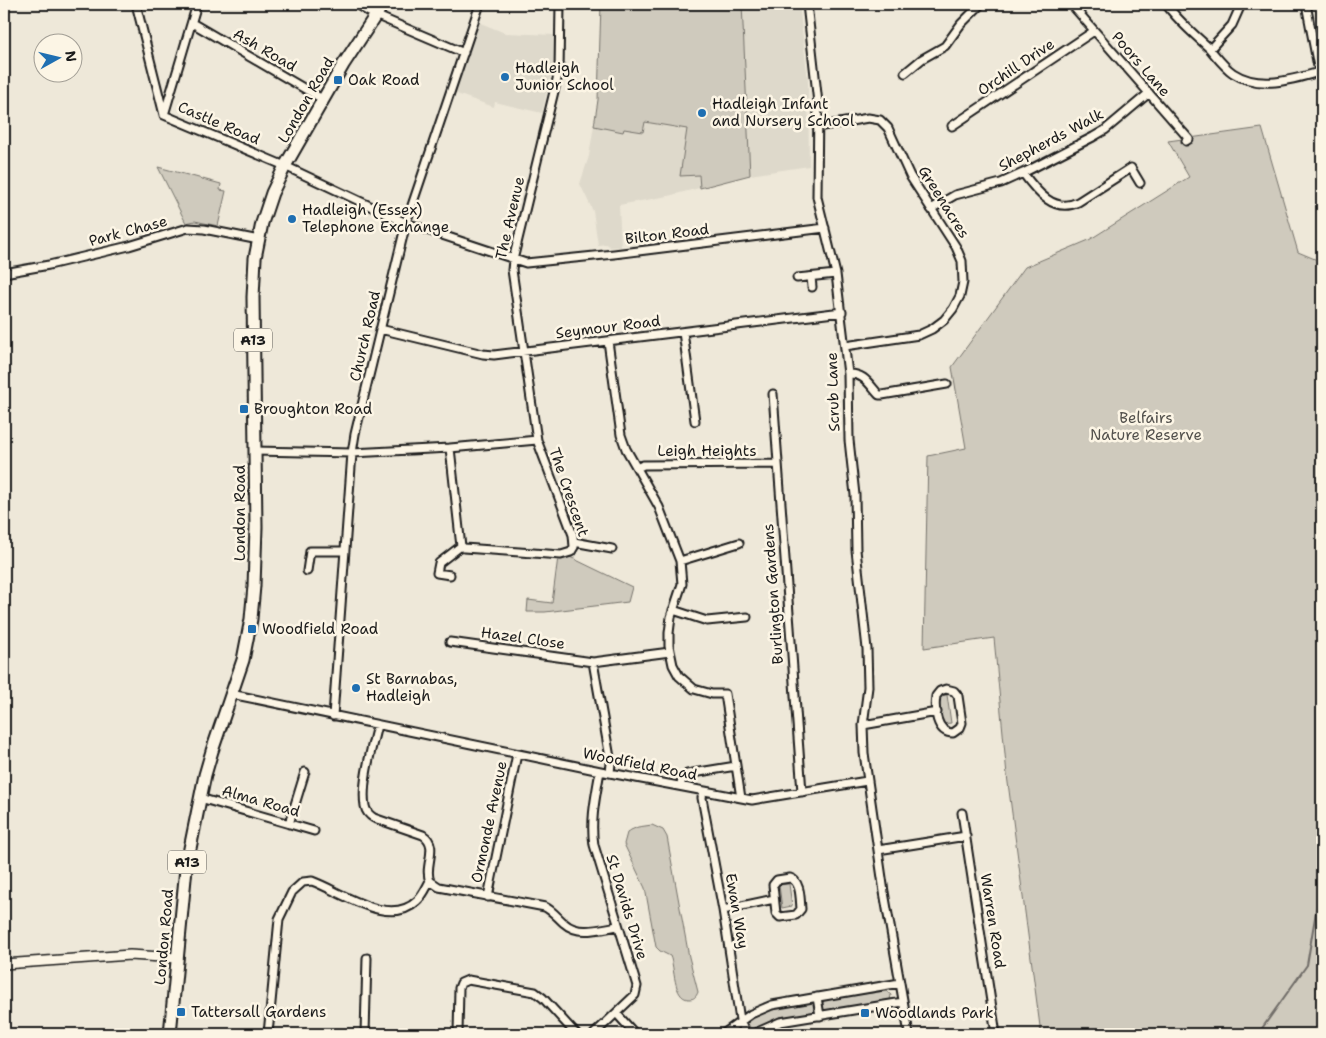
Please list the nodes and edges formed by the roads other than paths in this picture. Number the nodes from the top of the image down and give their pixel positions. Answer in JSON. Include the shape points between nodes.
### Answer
{"nodes":[{"id":1,"x":136,"y":4,"type":"edge"},
{"id":2,"x":198,"y":4,"type":"edge"},
{"id":3,"x":356,"y":4,"type":"edge"},
{"id":4,"x":480,"y":4,"type":"edge"},
{"id":5,"x":560,"y":4,"type":"edge"},
{"id":6,"x":806,"y":4,"type":"edge"},
{"id":7,"x":981,"y":4,"type":"edge"},
{"id":8,"x":1072,"y":4,"type":"edge"},
{"id":9,"x":1166,"y":4,"type":"edge"},
{"id":10,"x":1306,"y":4,"type":"edge"},
{"id":11,"x":1240,"y":7,"type":"dead end"},
{"id":12,"x":378,"y":9,"type":"edge"},
{"id":13,"x":192,"y":23,"type":"junction"},
{"id":14,"x":1094,"y":31,"type":"junction"},
{"id":15,"x":1210,"y":49,"type":"junction"},
{"id":16,"x":464,"y":53,"type":"junction"},
{"id":17,"x":1319,"y":72,"type":"junction"},
{"id":18,"x":905,"y":73,"type":"dead end"},
{"id":19,"x":1322,"y":79,"type":"edge"},
{"id":20,"x":1149,"y":93,"type":"junction"},
{"id":21,"x":324,"y":100,"type":"junction"},
{"id":22,"x":164,"y":115,"type":"junction"},
{"id":23,"x":952,"y":126,"type":"dead end"},
{"id":24,"x":817,"y":127,"type":"junction"},
{"id":25,"x":1186,"y":141,"type":"dead end"},
{"id":26,"x":285,"y":166,"type":"junction"},
{"id":27,"x":1023,"y":173,"type":"junction"},
{"id":28,"x":1140,"y":183,"type":"dead end"},
{"id":29,"x":931,"y":209,"type":"junction"},
{"id":30,"x":406,"y":223,"type":"junction"},
{"id":31,"x":825,"y":228,"type":"junction"},
{"id":32,"x":259,"y":240,"type":"junction"},
{"id":33,"x":513,"y":260,"type":"junction"},
{"id":34,"x":4,"y":273,"type":"edge"},
{"id":35,"x":836,"y":274,"type":"junction"},
{"id":36,"x":811,"y":277,"type":"junction"},
{"id":37,"x":797,"y":278,"type":"dead end"},
{"id":38,"x":812,"y":287,"type":"dead end"},
{"id":39,"x":842,"y":312,"type":"junction"},
{"id":40,"x":380,"y":329,"type":"junction"},
{"id":41,"x":683,"y":332,"type":"junction"},
{"id":42,"x":608,"y":341,"type":"junction"},
{"id":43,"x":845,"y":346,"type":"junction"},
{"id":44,"x":524,"y":351,"type":"junction"},
{"id":45,"x":848,"y":374,"type":"junction"},
{"id":46,"x":947,"y":384,"type":"dead end"},
{"id":47,"x":772,"y":394,"type":"dead end"},
{"id":48,"x":695,"y":421,"type":"dead end"},
{"id":49,"x":537,"y":440,"type":"junction"},
{"id":50,"x":450,"y":448,"type":"junction"},
{"id":51,"x":254,"y":451,"type":"junction"},
{"id":52,"x":352,"y":453,"type":"junction"},
{"id":53,"x":778,"y":464,"type":"junction"},
{"id":54,"x":638,"y":468,"type":"junction"},
{"id":55,"x":574,"y":542,"type":"junction"},
{"id":56,"x":739,"y":543,"type":"dead end"},
{"id":57,"x":461,"y":546,"type":"junction"},
{"id":58,"x":612,"y":548,"type":"dead end"},
{"id":59,"x":345,"y":551,"type":"junction"},
{"id":60,"x":680,"y":561,"type":"junction"},
{"id":61,"x":306,"y":571,"type":"dead end"},
{"id":62,"x":450,"y":575,"type":"dead end"},
{"id":63,"x":673,"y":610,"type":"junction"},
{"id":64,"x":747,"y":617,"type":"dead end"},
{"id":65,"x":450,"y":642,"type":"dead end"},
{"id":66,"x":670,"y":652,"type":"junction"},
{"id":67,"x":592,"y":662,"type":"junction"},
{"id":68,"x":232,"y":694,"type":"junction"},
{"id":69,"x":937,"y":712,"type":"junction"},
{"id":70,"x":333,"y":716,"type":"junction"},
{"id":71,"x":377,"y":725,"type":"junction"},
{"id":72,"x":863,"y":725,"type":"junction"},
{"id":73,"x":517,"y":754,"type":"junction"},
{"id":74,"x":736,"y":766,"type":"junction"},
{"id":75,"x":600,"y":771,"type":"junction"},
{"id":76,"x":305,"y":772,"type":"dead end"},
{"id":77,"x":610,"y":773,"type":"junction"},
{"id":78,"x":867,"y":781,"type":"junction"},
{"id":79,"x":680,"y":786,"type":"junction"},
{"id":80,"x":703,"y":791,"type":"junction"},
{"id":81,"x":802,"y":792,"type":"junction"},
{"id":82,"x":200,"y":798,"type":"junction"},
{"id":83,"x":741,"y":798,"type":"junction"},
{"id":84,"x":962,"y":813,"type":"dead end"},
{"id":85,"x":289,"y":824,"type":"junction"},
{"id":86,"x":314,"y":831,"type":"dead end"},
{"id":87,"x":966,"y":836,"type":"junction"},
{"id":88,"x":878,"y":850,"type":"junction"},
{"id":89,"x":430,"y":882,"type":"junction"},
{"id":90,"x":488,"y":897,"type":"junction"},
{"id":91,"x":774,"y":899,"type":"junction"},
{"id":92,"x":723,"y":910,"type":"junction"},
{"id":93,"x":618,"y":926,"type":"junction"},
{"id":94,"x":177,"y":958,"type":"junction"},
{"id":95,"x":367,"y":958,"type":"dead end"},
{"id":96,"x":4,"y":964,"type":"edge"},
{"id":97,"x":900,"y":983,"type":"junction"},
{"id":98,"x":817,"y":997,"type":"junction"},
{"id":99,"x":903,"y":1002,"type":"junction"},
{"id":100,"x":617,"y":1014,"type":"junction"},
{"id":101,"x":820,"y":1016,"type":"junction"},
{"id":102,"x":740,"y":1020,"type":"junction"},
{"id":103,"x":170,"y":1034,"type":"edge"},
{"id":104,"x":268,"y":1034,"type":"edge"},
{"id":105,"x":365,"y":1034,"type":"edge"},
{"id":106,"x":458,"y":1034,"type":"edge"},
{"id":107,"x":576,"y":1034,"type":"edge"},
{"id":108,"x":594,"y":1034,"type":"edge"},
{"id":109,"x":635,"y":1034,"type":"edge"},
{"id":110,"x":723,"y":1034,"type":"edge"},
{"id":111,"x":746,"y":1034,"type":"edge"},
{"id":112,"x":753,"y":1034,"type":"edge"},
{"id":113,"x":909,"y":1034,"type":"edge"},
{"id":114,"x":996,"y":1034,"type":"edge"}],
"edges":[{"from":1,"to":22,"type":"street","name":"Castle Road"},
{"from":2,"to":13,"type":"street"},
{"from":3,"to":12,"type":"street","via":[[368,12]]},
{"from":4,"to":16,"type":"street","name":"Church Road"},
{"from":5,"to":33,"type":"street","name":"The Avenue","via":[[559,71]]},
{"from":6,"to":24,"type":"street","name":"Scrub Lane","via":[[818,103]]},
{"from":7,"to":18,"type":"street","via":[[945,46]]},
{"from":8,"to":14,"type":"street","name":"Poors Lane"},
{"from":9,"to":15,"type":"street"},
{"from":10,"to":17,"type":"street"},
{"from":11,"to":15,"type":"street","via":[[1232,26]]},
{"from":12,"to":16,"type":"street"},
{"from":12,"to":21,"type":"main road","name":"London Road","number":"A13"},
{"from":13,"to":21,"type":"street","name":"Ash Road"},
{"from":13,"to":22,"type":"street"},
{"from":14,"to":20,"type":"street","name":"Poors Lane"},
{"from":14,"to":23,"type":"street","name":"Orchill Drive"},
{"from":15,"to":17,"type":"street","via":[[1232,72],[1258,82],[1286,80]]},
{"from":16,"to":30,"type":"street","name":"Church Road"},
{"from":17,"to":19,"type":"street"},
{"from":20,"to":25,"type":"street","name":"Poors Lane","via":[[1189,139]]},
{"from":20,"to":27,"type":"street","name":"Shepherds Walk","via":[[1105,130]]},
{"from":21,"to":26,"type":"main road","name":"London Road","number":"A13"},
{"from":22,"to":26,"type":"street","name":"Castle Road"},
{"from":24,"to":29,"type":"street","name":"Greenacres","via":[[868,118],[883,122]]},
{"from":24,"to":31,"type":"street","name":"Scrub Lane","via":[[817,196]]},
{"from":26,"to":30,"type":"street","name":"Castle Road"},
{"from":26,"to":32,"type":"main road","name":"London Road","number":"A13","via":[[263,218]]},
{"from":27,"to":28,"type":"street","via":[[1043,196],[1063,206],[1078,202],[1131,168]]},
{"from":27,"to":29,"type":"street","name":"Shepherds Walk","via":[[955,195]]},
{"from":29,"to":43,"type":"street","name":"Greenacres","via":[[962,260],[963,282],[957,303],[944,320],[926,332]]},
{"from":30,"to":33,"type":"street","name":"Bilton Road"},
{"from":30,"to":40,"type":"street","name":"Church Road"},
{"from":31,"to":33,"type":"street","name":"Bilton Road","via":[[537,263]]},
{"from":31,"to":35,"type":"street","name":"Scrub Lane"},
{"from":32,"to":34,"type":"street","name":"Park Chase","via":[[188,228],[130,246]]},
{"from":32,"to":51,"type":"main road","name":"London Road","number":"A13","via":[[253,297]]},
{"from":33,"to":44,"type":"street","name":"The Avenue"},
{"from":35,"to":36,"type":"street"},
{"from":35,"to":39,"type":"street","name":"Scrub Lane"},
{"from":36,"to":37,"type":"street"},
{"from":36,"to":38,"type":"street"},
{"from":39,"to":41,"type":"street","name":"Seymour Road"},
{"from":39,"to":43,"type":"street","name":"Scrub Lane"},
{"from":40,"to":44,"type":"street","name":"Seymour Road","via":[[483,354]]},
{"from":40,"to":52,"type":"street","name":"Church Road"},
{"from":41,"to":42,"type":"street","name":"Seymour Road"},
{"from":41,"to":48,"type":"street"},
{"from":42,"to":44,"type":"street","name":"Seymour Road"},
{"from":42,"to":54,"type":"street","via":[[621,435]]},
{"from":43,"to":45,"type":"street","name":"Scrub Lane"},
{"from":44,"to":49,"type":"street","name":"The Avenue"},
{"from":45,"to":46,"type":"street","via":[[859,374],[879,395]]},
{"from":45,"to":72,"type":"street","name":"Scrub Lane","via":[[856,550],[867,649],[868,687]]},
{"from":47,"to":53,"type":"street","name":"Burlington Gardens"},
{"from":49,"to":50,"type":"street"},
{"from":49,"to":55,"type":"street","name":"The Crescent"},
{"from":50,"to":52,"type":"street"},
{"from":50,"to":57,"type":"street"},
{"from":51,"to":52,"type":"street"},
{"from":51,"to":68,"type":"main road","name":"London Road","number":"A13","via":[[254,586],[246,644]]},
{"from":52,"to":59,"type":"street","name":"Church Road"},
{"from":53,"to":54,"type":"street","name":"Leigh Heights","via":[[643,465]]},
{"from":53,"to":81,"type":"street","name":"Burlington Gardens"},
{"from":54,"to":60,"type":"street","via":[[659,507]]},
{"from":55,"to":57,"type":"street","name":"The Crescent","via":[[571,552],[561,555]]},
{"from":55,"to":58,"type":"street"},
{"from":56,"to":60,"type":"street"},
{"from":57,"to":62,"type":"street","via":[[439,563],[437,573]]},
{"from":59,"to":61,"type":"street","via":[[310,551]]},
{"from":59,"to":70,"type":"street","name":"Church Road"},
{"from":60,"to":63,"type":"street","via":[[682,584]]},
{"from":63,"to":64,"type":"street","via":[[708,620]]},
{"from":63,"to":66,"type":"street","via":[[668,633]]},
{"from":65,"to":67,"type":"street","name":"Hazel Close"},
{"from":66,"to":67,"type":"street","name":"Hazel Close"},
{"from":66,"to":74,"type":"street","via":[[676,671],[688,685],[706,693],[724,694]]},
{"from":67,"to":77,"type":"street","via":[[611,763]]},
{"from":68,"to":70,"type":"street","name":"Woodfield Road"},
{"from":68,"to":82,"type":"main road","name":"London Road","number":"A13"},
{"from":69,"to":69,"type":"street","via":[[935,699],[938,693],[943,689],[952,690],[958,696],[961,726],[953,732],[945,731],[940,728]]},
{"from":69,"to":72,"type":"street"},
{"from":70,"to":71,"type":"street","name":"Woodfield Road"},
{"from":71,"to":73,"type":"street","name":"Woodfield Road"},
{"from":71,"to":89,"type":"street","via":[[366,775],[365,809],[374,818],[428,838],[432,845],[428,871]]},
{"from":72,"to":78,"type":"street","name":"Scrub Lane"},
{"from":73,"to":75,"type":"street","name":"Woodfield Road"},
{"from":73,"to":90,"type":"street","name":"Ormonde Avenue"},
{"from":74,"to":79,"type":"street","via":[[687,774]]},
{"from":74,"to":83,"type":"street"},
{"from":75,"to":77,"type":"street","name":"Woodfield Road"},
{"from":75,"to":93,"type":"street","name":"St Davids Drive","via":[[592,833]]},
{"from":76,"to":85,"type":"street"},
{"from":77,"to":79,"type":"street","name":"Woodfield Road"},
{"from":78,"to":81,"type":"street","name":"Woodfield Road"},
{"from":78,"to":88,"type":"street"},
{"from":79,"to":80,"type":"street","name":"Woodfield Road"},
{"from":80,"to":83,"type":"street","name":"Woodfield Road"},
{"from":80,"to":92,"type":"street","name":"Ewan Way"},
{"from":81,"to":83,"type":"street","name":"Woodfield Road","via":[[752,800]]},
{"from":82,"to":85,"type":"street","name":"Alma Road"},
{"from":82,"to":94,"type":"main road","name":"London Road","number":"A13","via":[[182,894]]},
{"from":84,"to":87,"type":"street","name":"Warren Road"},
{"from":85,"to":86,"type":"street","name":"Alma Road"},
{"from":87,"to":88,"type":"street"},
{"from":87,"to":114,"type":"street","name":"Warren Road"},
{"from":88,"to":97,"type":"street"},
{"from":89,"to":90,"type":"street"},
{"from":89,"to":104,"type":"street","via":[[414,904],[388,912],[312,881],[300,884],[289,897],[279,919]]},
{"from":90,"to":93,"type":"street","via":[[545,907],[576,931]]},
{"from":91,"to":91,"type":"street","via":[[774,882],[792,878],[797,883],[800,911],[796,915],[780,917]]},
{"from":91,"to":92,"type":"street"},
{"from":92,"to":102,"type":"street","name":"Ewan Way"},
{"from":93,"to":100,"type":"street","name":"St Davids Drive","via":[[637,986],[635,995]]},
{"from":94,"to":96,"type":"street","via":[[130,955]]},
{"from":94,"to":103,"type":"main road","name":"London Road","number":"A13"},
{"from":95,"to":105,"type":"street"},
{"from":97,"to":98,"type":"street"},
{"from":97,"to":99,"type":"street"},
{"from":98,"to":101,"type":"street"},
{"from":98,"to":102,"type":"street","via":[[772,1005]]},
{"from":99,"to":101,"type":"street"},
{"from":99,"to":113,"type":"street"},
{"from":100,"to":108,"type":"street","name":"St Davids Drive"},
{"from":100,"to":109,"type":"street"},
{"from":101,"to":112,"type":"street","via":[[780,1022]]},
{"from":102,"to":110,"type":"street"},
{"from":102,"to":111,"type":"street","name":"Ewan Way"},
{"from":106,"to":107,"type":"street","via":[[459,988],[468,980],[534,992]]}]}
